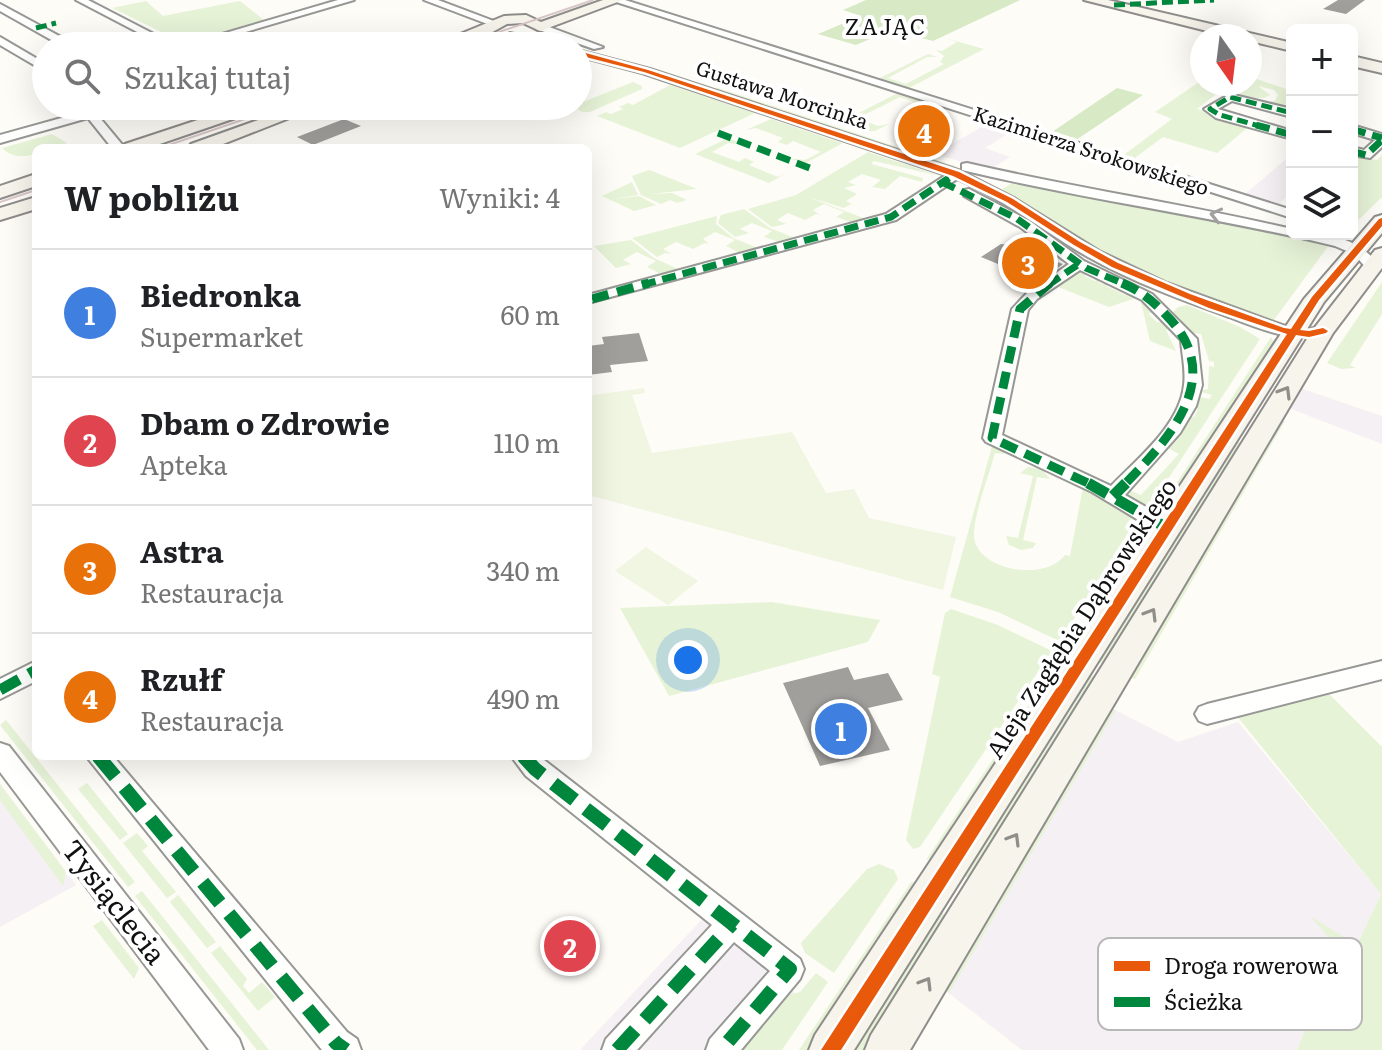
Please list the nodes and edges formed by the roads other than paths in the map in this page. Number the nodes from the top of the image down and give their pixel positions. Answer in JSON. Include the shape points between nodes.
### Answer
{"nodes":[{"id":1,"x":81,"y":0,"type":"edge"},
{"id":2,"x":349,"y":0,"type":"edge"},
{"id":3,"x":429,"y":0,"type":"edge"},
{"id":4,"x":573,"y":0,"type":"edge"},
{"id":5,"x":616,"y":0,"type":"edge"},
{"id":6,"x":1091,"y":0,"type":"edge"},
{"id":7,"x":0,"y":7,"type":"edge"},
{"id":8,"x":516,"y":18,"type":"junction"},
{"id":9,"x":56,"y":23,"type":"dead end"},
{"id":10,"x":1193,"y":24,"type":"edge"},
{"id":11,"x":491,"y":25,"type":"junction"},
{"id":12,"x":540,"y":27,"type":"junction"},
{"id":13,"x":36,"y":28,"type":"junction"},
{"id":14,"x":44,"y":32,"type":"edge"},
{"id":15,"x":144,"y":32,"type":"edge"},
{"id":16,"x":236,"y":32,"type":"edge"},
{"id":17,"x":473,"y":32,"type":"edge"},
{"id":18,"x":494,"y":32,"type":"edge"},
{"id":19,"x":532,"y":32,"type":"edge"},
{"id":20,"x":554,"y":32,"type":"edge"},
{"id":21,"x":0,"y":40,"type":"edge"},
{"id":22,"x":1262,"y":40,"type":"edge"},
{"id":23,"x":592,"y":46,"type":"edge"},
{"id":24,"x":1286,"y":46,"type":"edge"},
{"id":25,"x":592,"y":56,"type":"edge"},
{"id":26,"x":32,"y":60,"type":"edge"},
{"id":27,"x":1358,"y":62,"type":"edge"},
{"id":28,"x":1382,"y":68,"type":"edge"},
{"id":29,"x":680,"y":78,"type":"junction"},
{"id":30,"x":1286,"y":111,"type":"edge"},
{"id":31,"x":58,"y":120,"type":"edge"},
{"id":32,"x":96,"y":120,"type":"edge"},
{"id":33,"x":214,"y":120,"type":"edge"},
{"id":34,"x":274,"y":120,"type":"edge"},
{"id":35,"x":1358,"y":131,"type":"edge"},
{"id":36,"x":1286,"y":133,"type":"edge"},
{"id":37,"x":0,"y":139,"type":"edge"},
{"id":38,"x":1382,"y":139,"type":"edge"},
{"id":39,"x":116,"y":144,"type":"edge"},
{"id":40,"x":143,"y":144,"type":"edge"},
{"id":41,"x":208,"y":144,"type":"edge"},
{"id":42,"x":1358,"y":153,"type":"edge"},
{"id":43,"x":949,"y":178,"type":"junction"},
{"id":44,"x":32,"y":181,"type":"edge"},
{"id":45,"x":0,"y":192,"type":"edge"},
{"id":46,"x":32,"y":204,"type":"edge"},
{"id":47,"x":1286,"y":212,"type":"edge"},
{"id":48,"x":0,"y":214,"type":"edge"},
{"id":49,"x":1382,"y":221,"type":"edge"},
{"id":50,"x":1286,"y":231,"type":"edge"},
{"id":51,"x":1364,"y":241,"type":"edge"},
{"id":52,"x":1377,"y":260,"type":"edge"},
{"id":53,"x":1079,"y":264,"type":"junction"},
{"id":54,"x":1189,"y":295,"type":"junction"},
{"id":55,"x":592,"y":299,"type":"dead end"},
{"id":56,"x":1158,"y":306,"type":"junction"},
{"id":57,"x":1283,"y":330,"type":"junction"},
{"id":58,"x":1323,"y":331,"type":"junction"},
{"id":59,"x":1243,"y":434,"type":"junction"},
{"id":60,"x":1113,"y":496,"type":"junction"},
{"id":61,"x":1167,"y":528,"type":"junction"},
{"id":62,"x":1382,"y":670,"type":"edge"},
{"id":63,"x":32,"y":676,"type":"edge"},
{"id":64,"x":0,"y":690,"type":"edge"},
{"id":65,"x":1207,"y":714,"type":"dead end"},
{"id":66,"x":0,"y":753,"type":"edge"},
{"id":67,"x":101,"y":760,"type":"edge"},
{"id":68,"x":527,"y":760,"type":"edge"},
{"id":69,"x":938,"y":884,"type":"junction"},
{"id":70,"x":973,"y":905,"type":"junction"},
{"id":71,"x":732,"y":924,"type":"junction"},
{"id":72,"x":228,"y":1050,"type":"edge"},
{"id":73,"x":346,"y":1050,"type":"edge"},
{"id":74,"x":617,"y":1050,"type":"edge"},
{"id":75,"x":721,"y":1050,"type":"edge"},
{"id":76,"x":830,"y":1050,"type":"edge"},
{"id":77,"x":886,"y":1050,"type":"edge"}],
"edges":[{"from":1,"to":15,"type":"street"},
{"from":2,"to":16,"type":"street"},
{"from":3,"to":11,"type":"street"},
{"from":4,"to":8,"type":"street"},
{"from":5,"to":12,"type":"street"},
{"from":5,"to":47,"type":"street","name":"Kazimierza Srokowskiego"},
{"from":6,"to":10,"type":"street"},
{"from":7,"to":13,"type":"street"},
{"from":8,"to":11,"type":"street"},
{"from":8,"to":12,"type":"street"},
{"from":9,"to":13,"type":"street"},
{"from":11,"to":17,"type":"street"},
{"from":11,"to":18,"type":"street"},
{"from":12,"to":19,"type":"street"},
{"from":12,"to":20,"type":"street","name":"Gustawa Morcinka"},
{"from":13,"to":14,"type":"street"},
{"from":21,"to":26,"type":"street"},
{"from":22,"to":24,"type":"street"},
{"from":23,"to":29,"type":"street","name":"Gustawa Morcinka"},
{"from":25,"to":29,"type":"street","name":"Gustawa Morcinka"},
{"from":27,"to":28,"type":"street"},
{"from":29,"to":43,"type":"street","name":"Gustawa Morcinka"},
{"from":50,"to":29,"type":"street","name":"Gustawa Morcinka","one_way":true,"via":[[990,173]]},
{"from":30,"to":36,"type":"street","via":[[1230,97],[1210,109]]},
{"from":31,"to":37,"type":"street"},
{"from":32,"to":39,"type":"street"},
{"from":33,"to":40,"type":"street"},
{"from":34,"to":41,"type":"street"},
{"from":35,"to":38,"type":"street"},
{"from":38,"to":42,"type":"street","via":[[1366,155]]},
{"from":43,"to":53,"type":"street"},
{"from":43,"to":54,"type":"street","name":"Gustawa Morcinka","via":[[1010,199],[1099,256]]},
{"from":43,"to":55,"type":"street","via":[[891,217]]},
{"from":44,"to":45,"type":"street"},
{"from":46,"to":48,"type":"street"},
{"from":49,"to":51,"type":"street","name":"Aleja Zagłębia Dąbrowskiego"},
{"from":51,"to":52,"type":"street","via":[[1367,257]]},
{"from":51,"to":57,"type":"street","name":"Aleja Zagłębia Dąbrowskiego"},
{"from":52,"to":58,"type":"street","name":"Aleja Zagłębia Dąbrowskiego"},
{"from":53,"to":56,"type":"street"},
{"from":53,"to":60,"type":"street","via":[[1020,309],[992,438]]},
{"from":54,"to":56,"type":"street"},
{"from":54,"to":57,"type":"street","name":"Gustawa Morcinka"},
{"from":56,"to":60,"type":"street","via":[[1189,339],[1193,385],[1174,429]]},
{"from":57,"to":58,"type":"street"},
{"from":57,"to":59,"type":"street","name":"Aleja Zagłębia Dąbrowskiego"},
{"from":59,"to":58,"type":"street","name":"Aleja Zagłębia Dąbrowskiego","one_way":true},
{"from":59,"to":61,"type":"street","name":"Aleja Zagłębia Dąbrowskiego"},
{"from":70,"to":59,"type":"street","name":"Aleja Zagłębia Dąbrowskiego","one_way":true},
{"from":60,"to":61,"type":"street"},
{"from":61,"to":69,"type":"street","name":"Aleja Zagłębia Dąbrowskiego"},
{"from":62,"to":65,"type":"street"},
{"from":63,"to":64,"type":"street"},
{"from":66,"to":72,"type":"street","name":"Tysiąclecia"},
{"from":67,"to":73,"type":"street"},
{"from":68,"to":71,"type":"street"},
{"from":69,"to":70,"type":"street"},
{"from":69,"to":76,"type":"street","name":"Aleja Zagłębia Dąbrowskiego"},
{"from":77,"to":70,"type":"street","name":"Aleja Zagłębia Dąbrowskiego","one_way":true},
{"from":71,"to":74,"type":"street"},
{"from":71,"to":75,"type":"street","via":[[790,969]]}]}
